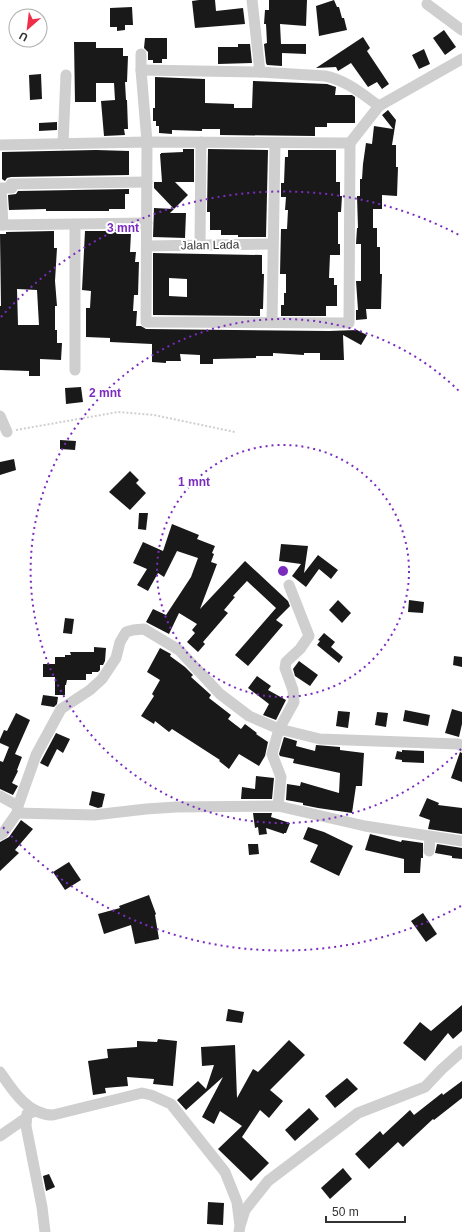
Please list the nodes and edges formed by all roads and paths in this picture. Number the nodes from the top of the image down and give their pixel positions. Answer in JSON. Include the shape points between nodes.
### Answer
{"nodes":[{"id":1,"x":252,"y":0,"type":"edge"},
{"id":2,"x":427,"y":4,"type":"dead end"},
{"id":3,"x":462,"y":30,"type":"edge"},
{"id":4,"x":141,"y":54,"type":"dead end"},
{"id":5,"x":462,"y":59,"type":"edge"},
{"id":6,"x":141,"y":70,"type":"junction"},
{"id":7,"x":260,"y":72,"type":"junction"},
{"id":8,"x":66,"y":75,"type":"dead end"},
{"id":9,"x":379,"y":106,"type":"junction"},
{"id":10,"x":147,"y":142,"type":"junction"},
{"id":11,"x":201,"y":142,"type":"junction"},
{"id":12,"x":275,"y":142,"type":"junction"},
{"id":13,"x":350,"y":143,"type":"junction"},
{"id":14,"x":63,"y":144,"type":"junction"},
{"id":15,"x":0,"y":145,"type":"edge"},
{"id":16,"x":147,"y":182,"type":"junction"},
{"id":17,"x":147,"y":223,"type":"junction"},
{"id":18,"x":1,"y":225,"type":"edge"},
{"id":19,"x":75,"y":225,"type":"junction"},
{"id":20,"x":273,"y":244,"type":"junction"},
{"id":21,"x":200,"y":245,"type":"junction"},
{"id":22,"x":147,"y":246,"type":"junction"},
{"id":23,"x":272,"y":322,"type":"junction"},
{"id":24,"x":75,"y":370,"type":"dead end"},
{"id":25,"x":0,"y":416,"type":"edge"},
{"id":26,"x":7,"y":432,"type":"joint"},
{"id":27,"x":235,"y":432,"type":"dead end"},
{"id":28,"x":289,"y":585,"type":"dead end"},
{"id":29,"x":279,"y":729,"type":"junction"},
{"id":30,"x":462,"y":746,"type":"edge"},
{"id":31,"x":0,"y":796,"type":"edge"},
{"id":32,"x":278,"y":806,"type":"junction"},
{"id":33,"x":17,"y":809,"type":"junction"},
{"id":34,"x":0,"y":835,"type":"edge"},
{"id":35,"x":430,"y":837,"type":"junction"},
{"id":36,"x":462,"y":841,"type":"edge"},
{"id":37,"x":429,"y":851,"type":"dead end"},
{"id":38,"x":462,"y":1052,"type":"edge"},
{"id":39,"x":0,"y":1072,"type":"edge"},
{"id":40,"x":36,"y":1111,"type":"junction"},
{"id":41,"x":26,"y":1118,"type":"junction"},
{"id":42,"x":0,"y":1136,"type":"edge"},
{"id":43,"x":239,"y":1229,"type":"edge"},
{"id":44,"x":45,"y":1232,"type":"edge"}],
"edges":[{"from":1,"to":7,"type":"street"},
{"from":2,"to":3,"type":"street"},
{"from":4,"to":6,"type":"street"},
{"from":5,"to":9,"type":"street"},
{"from":6,"to":7,"type":"street"},
{"from":6,"to":10,"type":"street"},
{"from":7,"to":9,"type":"street","via":[[335,78]]},
{"from":8,"to":14,"type":"street"},
{"from":9,"to":13,"type":"street"},
{"from":10,"to":11,"type":"street"},
{"from":10,"to":14,"type":"street"},
{"from":10,"to":16,"type":"street"},
{"from":11,"to":12,"type":"street"},
{"from":11,"to":21,"type":"street"},
{"from":12,"to":13,"type":"street"},
{"from":12,"to":20,"type":"street"},
{"from":13,"to":23,"type":"street","via":[[349,323]]},
{"from":14,"to":15,"type":"street"},
{"from":16,"to":17,"type":"street"},
{"from":16,"to":18,"type":"street","via":[[11,184],[12,188],[1,188]]},
{"from":17,"to":19,"type":"street"},
{"from":17,"to":22,"type":"street"},
{"from":18,"to":19,"type":"street"},
{"from":19,"to":24,"type":"street"},
{"from":20,"to":21,"type":"street","name":"Jalan Lada"},
{"from":20,"to":23,"type":"street"},
{"from":21,"to":22,"type":"street","name":"Jalan Lada"},
{"from":22,"to":23,"type":"street","via":[[146,322]]},
{"from":25,"to":26,"type":"street"},
{"from":26,"to":27,"type":"path","via":[[118,412],[154,415]]},
{"from":28,"to":29,"type":"street","via":[[309,636],[286,662],[285,668],[293,690],[294,702]]},
{"from":29,"to":30,"type":"street","via":[[320,739]]},
{"from":29,"to":32,"type":"street","via":[[272,754],[281,777]]},
{"from":29,"to":33,"type":"street","via":[[249,716],[220,694],[179,650],[144,629],[126,632],[120,642],[116,658],[102,679],[61,709],[36,755]]},
{"from":31,"to":33,"type":"street"},
{"from":32,"to":33,"type":"street","via":[[146,808],[94,815]]},
{"from":32,"to":35,"type":"street","via":[[365,826]]},
{"from":33,"to":34,"type":"street"},
{"from":35,"to":36,"type":"street"},
{"from":35,"to":37,"type":"street"},
{"from":38,"to":43,"type":"street","via":[[442,1068],[425,1087],[358,1113],[268,1181],[245,1210]]},
{"from":39,"to":40,"type":"street","via":[[14,1093]]},
{"from":40,"to":41,"type":"street","via":[[27,1114]]},
{"from":40,"to":43,"type":"street","via":[[44,1115],[54,1115],[142,1093],[171,1104],[225,1172],[237,1202]]},
{"from":41,"to":42,"type":"street"},
{"from":41,"to":44,"type":"street"}]}
